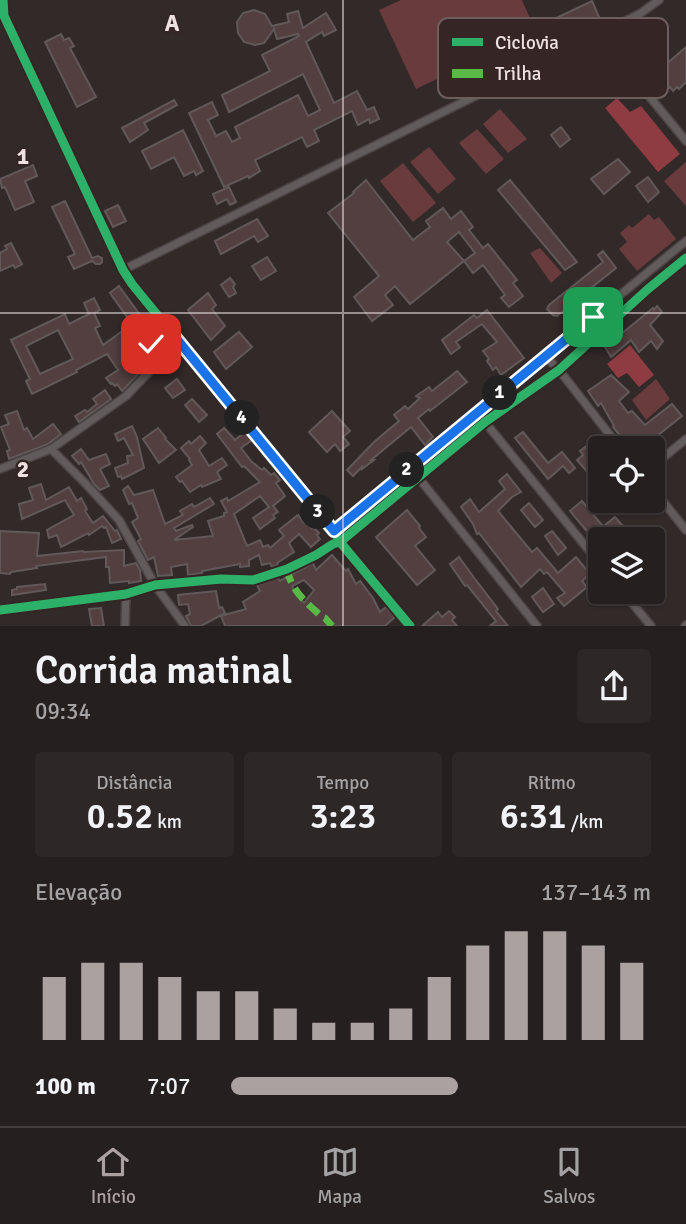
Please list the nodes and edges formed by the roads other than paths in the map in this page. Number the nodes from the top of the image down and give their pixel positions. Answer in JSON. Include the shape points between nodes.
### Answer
{"nodes":[{"id":1,"x":3,"y":0,"type":"edge"},
{"id":2,"x":659,"y":0,"type":"edge"},
{"id":3,"x":631,"y":18,"type":"edge"},
{"id":4,"x":471,"y":98,"type":"edge"},
{"id":5,"x":651,"y":98,"type":"edge"},
{"id":6,"x":686,"y":141,"type":"edge"},
{"id":7,"x":686,"y":241,"type":"edge"},
{"id":8,"x":686,"y":258,"type":"edge"},
{"id":9,"x":123,"y":270,"type":"junction"},
{"id":10,"x":167,"y":327,"type":"junction"},
{"id":11,"x":545,"y":356,"type":"junction"},
{"id":12,"x":559,"y":370,"type":"junction"},
{"id":13,"x":485,"y":422,"type":"junction"},
{"id":14,"x":611,"y":436,"type":"edge"},
{"id":15,"x":686,"y":439,"type":"edge"},
{"id":16,"x":51,"y":449,"type":"junction"},
{"id":17,"x":665,"y":456,"type":"edge"},
{"id":18,"x":410,"y":467,"type":"junction"},
{"id":19,"x":0,"y":470,"type":"edge"},
{"id":20,"x":419,"y":476,"type":"junction"},
{"id":21,"x":665,"y":504,"type":"edge"},
{"id":22,"x":686,"y":530,"type":"edge"},
{"id":23,"x":334,"y":531,"type":"junction"},
{"id":24,"x":337,"y":543,"type":"junction"},
{"id":25,"x":588,"y":549,"type":"edge"},
{"id":26,"x":155,"y":585,"type":"junction"},
{"id":27,"x":126,"y":594,"type":"junction"},
{"id":28,"x":633,"y":604,"type":"edge"},
{"id":29,"x":0,"y":610,"type":"edge"},
{"id":30,"x":125,"y":625,"type":"edge"},
{"id":31,"x":185,"y":625,"type":"edge"},
{"id":32,"x":410,"y":625,"type":"edge"},
{"id":33,"x":537,"y":625,"type":"edge"},
{"id":34,"x":651,"y":625,"type":"edge"}],
"edges":[{"from":1,"to":9,"type":"street","via":[[4,16]]},
{"from":2,"to":3,"type":"street"},
{"from":4,"to":9,"type":"street"},
{"from":5,"to":6,"type":"street"},
{"from":7,"to":11,"type":"street"},
{"from":8,"to":12,"type":"street"},
{"from":9,"to":10,"type":"street"},
{"from":10,"to":16,"type":"street","via":[[149,349],[150,371],[126,396]]},
{"from":10,"to":23,"type":"street"},
{"from":11,"to":12,"type":"street"},
{"from":11,"to":18,"type":"street"},
{"from":12,"to":13,"type":"street"},
{"from":12,"to":14,"type":"street"},
{"from":13,"to":20,"type":"street"},
{"from":13,"to":25,"type":"street"},
{"from":15,"to":17,"type":"street"},
{"from":16,"to":19,"type":"street"},
{"from":16,"to":26,"type":"street","via":[[119,520]]},
{"from":18,"to":20,"type":"street"},
{"from":18,"to":23,"type":"street"},
{"from":20,"to":24,"type":"street"},
{"from":20,"to":33,"type":"street"},
{"from":21,"to":22,"type":"street"},
{"from":23,"to":24,"type":"street"},
{"from":24,"to":26,"type":"street","via":[[287,569],[253,580]]},
{"from":24,"to":32,"type":"street"},
{"from":26,"to":27,"type":"street"},
{"from":26,"to":31,"type":"street"},
{"from":27,"to":29,"type":"street"},
{"from":27,"to":30,"type":"street"},
{"from":28,"to":34,"type":"street"}]}
